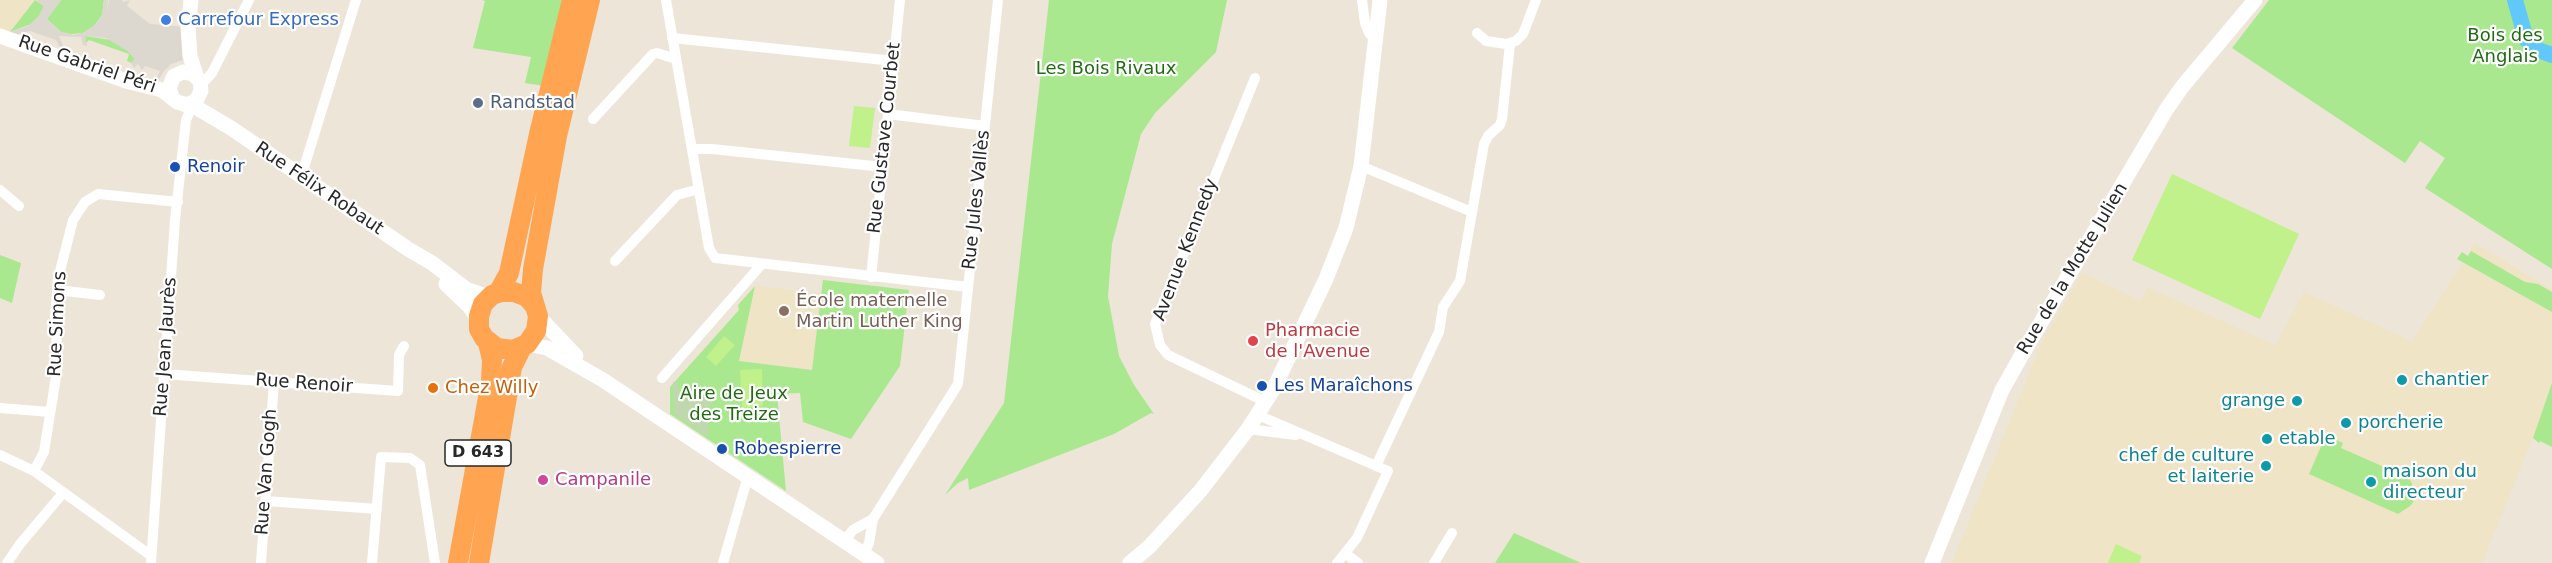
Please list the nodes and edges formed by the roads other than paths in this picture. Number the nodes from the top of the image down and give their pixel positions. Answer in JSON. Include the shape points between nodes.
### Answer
{"nodes":[{"id":1,"x":190,"y":0,"type":"edge"},
{"id":2,"x":249,"y":0,"type":"edge"},
{"id":3,"x":356,"y":0,"type":"edge"},
{"id":4,"x":572,"y":0,"type":"edge"},
{"id":5,"x":591,"y":0,"type":"edge"},
{"id":6,"x":666,"y":0,"type":"edge"},
{"id":7,"x":900,"y":0,"type":"edge"},
{"id":8,"x":998,"y":0,"type":"edge"},
{"id":9,"x":1362,"y":0,"type":"edge"},
{"id":10,"x":1380,"y":0,"type":"edge"},
{"id":11,"x":1536,"y":0,"type":"edge"},
{"id":12,"x":2255,"y":0,"type":"edge"},
{"id":13,"x":1477,"y":33,"type":"dead end"},
{"id":14,"x":0,"y":36,"type":"edge"},
{"id":15,"x":672,"y":38,"type":"junction"},
{"id":16,"x":1375,"y":39,"type":"junction"},
{"id":17,"x":1510,"y":44,"type":"junction"},
{"id":18,"x":676,"y":59,"type":"junction"},
{"id":19,"x":894,"y":61,"type":"junction"},
{"id":20,"x":1256,"y":78,"type":"dead end"},
{"id":21,"x":190,"y":96,"type":"junction"},
{"id":22,"x":888,"y":114,"type":"junction"},
{"id":23,"x":208,"y":115,"type":"junction"},
{"id":24,"x":593,"y":118,"type":"dead end"},
{"id":25,"x":985,"y":126,"type":"junction"},
{"id":26,"x":231,"y":128,"type":"junction"},
{"id":27,"x":184,"y":131,"type":"junction"},
{"id":28,"x":692,"y":149,"type":"junction"},
{"id":29,"x":1360,"y":166,"type":"junction"},
{"id":30,"x":883,"y":167,"type":"junction"},
{"id":31,"x":301,"y":177,"type":"junction"},
{"id":32,"x":699,"y":189,"type":"junction"},
{"id":33,"x":0,"y":190,"type":"edge"},
{"id":34,"x":178,"y":202,"type":"junction"},
{"id":35,"x":19,"y":206,"type":"dead end"},
{"id":36,"x":1472,"y":212,"type":"junction"},
{"id":37,"x":408,"y":249,"type":"junction"},
{"id":38,"x":615,"y":261,"type":"dead end"},
{"id":39,"x":761,"y":265,"type":"junction"},
{"id":40,"x":871,"y":277,"type":"junction"},
{"id":41,"x":968,"y":287,"type":"junction"},
{"id":42,"x":57,"y":290,"type":"junction"},
{"id":43,"x":100,"y":295,"type":"dead end"},
{"id":44,"x":494,"y":295,"type":"junction"},
{"id":45,"x":535,"y":310,"type":"junction"},
{"id":46,"x":478,"y":320,"type":"junction"},
{"id":47,"x":488,"y":343,"type":"junction"},
{"id":48,"x":404,"y":346,"type":"dead end"},
{"id":49,"x":525,"y":346,"type":"junction"},
{"id":50,"x":163,"y":374,"type":"junction"},
{"id":51,"x":662,"y":378,"type":"dead end"},
{"id":52,"x":603,"y":380,"type":"junction"},
{"id":53,"x":274,"y":382,"type":"junction"},
{"id":54,"x":0,"y":408,"type":"edge"},
{"id":55,"x":1262,"y":408,"type":"junction"},
{"id":56,"x":50,"y":412,"type":"junction"},
{"id":57,"x":1248,"y":429,"type":"junction"},
{"id":58,"x":1306,"y":436,"type":"junction"},
{"id":59,"x":0,"y":455,"type":"edge"},
{"id":60,"x":1377,"y":466,"type":"junction"},
{"id":61,"x":34,"y":471,"type":"junction"},
{"id":62,"x":748,"y":476,"type":"junction"},
{"id":63,"x":63,"y":493,"type":"junction"},
{"id":64,"x":266,"y":501,"type":"junction"},
{"id":65,"x":377,"y":509,"type":"junction"},
{"id":66,"x":873,"y":519,"type":"junction"},
{"id":67,"x":1452,"y":532,"type":"dead end"},
{"id":68,"x":844,"y":541,"type":"junction"},
{"id":69,"x":1346,"y":554,"type":"junction"},
{"id":70,"x":151,"y":559,"type":"edge"},
{"id":71,"x":871,"y":559,"type":"edge"},
{"id":72,"x":7,"y":563,"type":"edge"},
{"id":73,"x":261,"y":563,"type":"edge"},
{"id":74,"x":372,"y":563,"type":"edge"},
{"id":75,"x":435,"y":563,"type":"edge"},
{"id":76,"x":458,"y":563,"type":"edge"},
{"id":77,"x":479,"y":563,"type":"edge"},
{"id":78,"x":723,"y":563,"type":"edge"},
{"id":79,"x":1130,"y":563,"type":"edge"},
{"id":80,"x":1337,"y":563,"type":"edge"},
{"id":81,"x":1358,"y":563,"type":"edge"},
{"id":82,"x":1434,"y":563,"type":"edge"},
{"id":83,"x":1932,"y":563,"type":"edge"}],
"edges":[{"from":1,"to":21,"type":"street"},
{"from":2,"to":21,"type":"street","name":"Rue Jean Jaurès","via":[[212,73]]},
{"from":3,"to":31,"type":"street"},
{"from":4,"to":44,"type":"highway","via":[[508,278]]},
{"from":5,"to":45,"type":"highway","via":[[552,165],[531,282]]},
{"from":6,"to":15,"type":"street"},
{"from":7,"to":19,"type":"street","name":"Rue Gustave Courbet"},
{"from":8,"to":25,"type":"street","name":"Rue Jules Vallès"},
{"from":9,"to":16,"type":"street","via":[[1365,23]]},
{"from":10,"to":16,"type":"street"},
{"from":11,"to":17,"type":"street","via":[[1523,34]]},
{"from":12,"to":83,"type":"street","name":"Rue de la Motte Julien","via":[[2166,110],[2020,358],[2002,390]]},
{"from":13,"to":17,"type":"street","via":[[1486,41]]},
{"from":14,"to":21,"type":"street","name":"Rue Gabriel Péri","via":[[130,82]]},
{"from":15,"to":18,"type":"street"},
{"from":15,"to":19,"type":"street"},
{"from":16,"to":29,"type":"street"},
{"from":17,"to":36,"type":"street","via":[[1501,122],[1485,140]]},
{"from":18,"to":24,"type":"street","via":[[653,54]]},
{"from":18,"to":28,"type":"street"},
{"from":19,"to":22,"type":"street","name":"Rue Gustave Courbet"},
{"from":20,"to":55,"type":"street","name":"Avenue Kennedy","via":[[1155,324],[1158,339],[1168,355]]},
{"from":21,"to":23,"type":"street","name":"Rue Félix Robaut"},
{"from":21,"to":26,"type":"street","name":"Rue Félix Robaut"},
{"from":21,"to":27,"type":"street","name":"Rue Jean Jaurès"},
{"from":22,"to":25,"type":"street"},
{"from":22,"to":30,"type":"street","name":"Rue Gustave Courbet"},
{"from":23,"to":26,"type":"street","name":"Rue Félix Robaut"},
{"from":23,"to":27,"type":"street","via":[[194,119]]},
{"from":25,"to":41,"type":"street","name":"Rue Jules Vallès"},
{"from":26,"to":31,"type":"street","name":"Rue Félix Robaut"},
{"from":27,"to":34,"type":"street","name":"Rue Jean Jaurès"},
{"from":28,"to":30,"type":"street"},
{"from":28,"to":32,"type":"street"},
{"from":29,"to":36,"type":"street"},
{"from":29,"to":55,"type":"street","via":[[1346,228],[1330,270]]},
{"from":30,"to":40,"type":"street","name":"Rue Gustave Courbet"},
{"from":31,"to":37,"type":"street","name":"Rue Félix Robaut"},
{"from":32,"to":38,"type":"street","via":[[677,195]]},
{"from":32,"to":39,"type":"street","via":[[712,255],[721,260]]},
{"from":33,"to":35,"type":"street"},
{"from":34,"to":42,"type":"street","name":"Rue Simons","via":[[109,194],[87,200],[70,228]]},
{"from":34,"to":50,"type":"street","name":"Rue Jean Jaurès"},
{"from":36,"to":60,"type":"street","via":[[1460,281],[1443,307],[1441,328]]},
{"from":37,"to":44,"type":"street","name":"Rue Félix Robaut","via":[[466,289]]},
{"from":37,"to":46,"type":"street","name":"Rue Félix Robaut","via":[[470,307]]},
{"from":39,"to":40,"type":"street"},
{"from":39,"to":51,"type":"street"},
{"from":40,"to":41,"type":"street"},
{"from":41,"to":66,"type":"street","name":"Rue Jules Vallès","via":[[956,389]]},
{"from":42,"to":43,"type":"street"},
{"from":42,"to":56,"type":"street","name":"Rue Simons","via":[[59,360]]},
{"from":44,"to":45,"type":"highway","via":[[518,292]]},
{"from":44,"to":46,"type":"highway","via":[[481,307]]},
{"from":45,"to":49,"type":"highway","via":[[536,331]]},
{"from":45,"to":52,"type":"street","via":[[565,346]]},
{"from":46,"to":47,"type":"highway"},
{"from":47,"to":49,"type":"highway","via":[[506,351]]},
{"from":47,"to":76,"type":"highway","number":"D 643","via":[[491,381]]},
{"from":48,"to":53,"type":"street","name":"Rue Renoir","via":[[399,355],[398,392]]},
{"from":49,"to":52,"type":"street","via":[[547,348]]},
{"from":49,"to":77,"type":"highway","number":"D 643","via":[[512,367]]},
{"from":50,"to":53,"type":"street","name":"Rue Renoir"},
{"from":50,"to":70,"type":"street","name":"Rue Jean Jaurès"},
{"from":52,"to":62,"type":"street"},
{"from":53,"to":64,"type":"street","name":"Rue Van Gogh"},
{"from":54,"to":56,"type":"street"},
{"from":55,"to":57,"type":"street"},
{"from":55,"to":58,"type":"street","name":"Avenue Kennedy"},
{"from":56,"to":61,"type":"street","name":"Rue Simons","via":[[44,452]]},
{"from":57,"to":58,"type":"street"},
{"from":57,"to":79,"type":"street","via":[[1201,490]]},
{"from":58,"to":60,"type":"street"},
{"from":59,"to":61,"type":"street"},
{"from":60,"to":69,"type":"street","via":[[1388,471]]},
{"from":61,"to":63,"type":"street"},
{"from":62,"to":68,"type":"street"},
{"from":62,"to":78,"type":"street"},
{"from":63,"to":70,"type":"street"},
{"from":63,"to":72,"type":"street"},
{"from":64,"to":65,"type":"street"},
{"from":64,"to":73,"type":"street","name":"Rue Van Gogh"},
{"from":65,"to":74,"type":"street"},
{"from":65,"to":75,"type":"street","via":[[381,457],[415,460],[422,470]]},
{"from":66,"to":68,"type":"street","name":"Rue Jules Vallès","via":[[850,532]]},
{"from":66,"to":71,"type":"street","name":"Rue Jules Vallès"},
{"from":67,"to":82,"type":"street"},
{"from":68,"to":71,"type":"street"},
{"from":69,"to":80,"type":"street"},
{"from":69,"to":81,"type":"street"}]}
